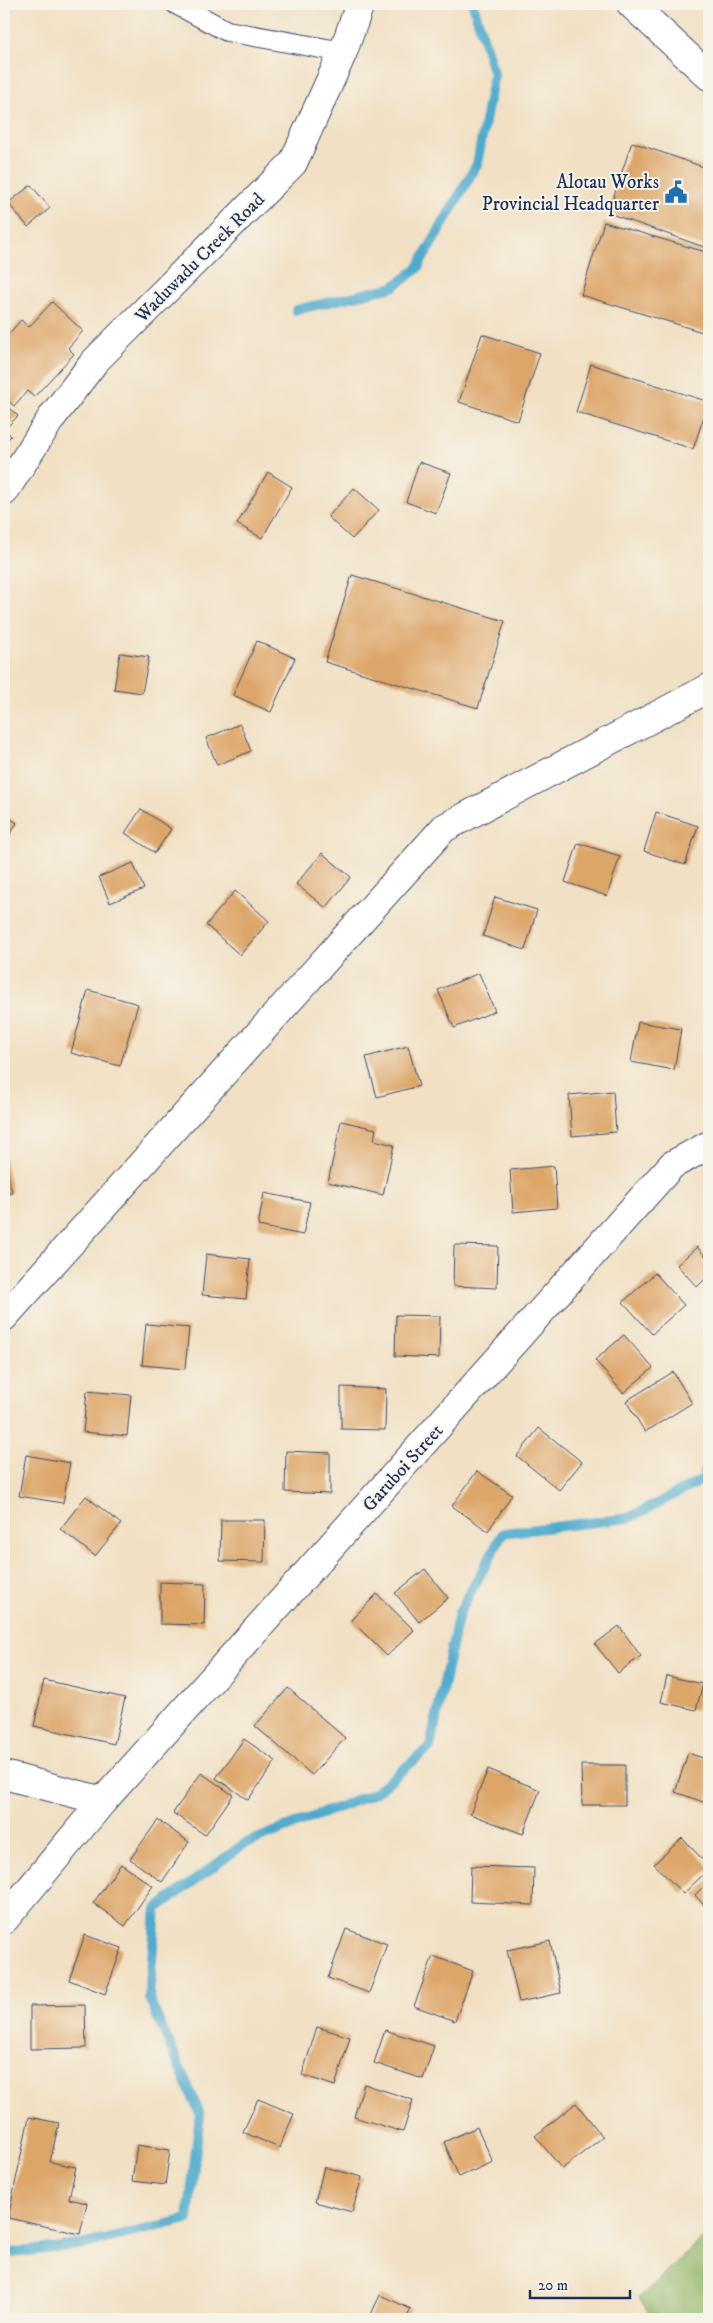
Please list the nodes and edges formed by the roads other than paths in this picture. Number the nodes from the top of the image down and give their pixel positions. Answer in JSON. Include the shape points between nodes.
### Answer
{"nodes":[{"id":1,"x":176,"y":4,"type":"edge"},
{"id":2,"x":360,"y":4,"type":"edge"},
{"id":3,"x":631,"y":4,"type":"edge"},
{"id":4,"x":343,"y":52,"type":"junction"},
{"id":5,"x":709,"y":76,"type":"edge"},
{"id":6,"x":4,"y":492,"type":"edge"},
{"id":7,"x":709,"y":688,"type":"edge"},
{"id":8,"x":709,"y":1145,"type":"edge"},
{"id":9,"x":4,"y":1317,"type":"edge"},
{"id":10,"x":4,"y":1775,"type":"edge"},
{"id":11,"x":103,"y":1801,"type":"junction"},
{"id":12,"x":4,"y":1920,"type":"edge"}],
"edges":[{"from":1,"to":4,"type":"lane","via":[[227,30]]},
{"from":2,"to":4,"type":"street","name":"Waduwadu Creek Road"},
{"from":3,"to":5,"type":"street"},
{"from":4,"to":6,"type":"street","name":"Waduwadu Creek Road","via":[[293,163],[95,361],[52,417]]},
{"from":7,"to":9,"type":"street","via":[[444,828]]},
{"from":8,"to":11,"type":"street","name":"Garuboi Street","via":[[672,1165]]},
{"from":10,"to":11,"type":"street"},
{"from":11,"to":12,"type":"street","name":"Garuboi Street"}]}
